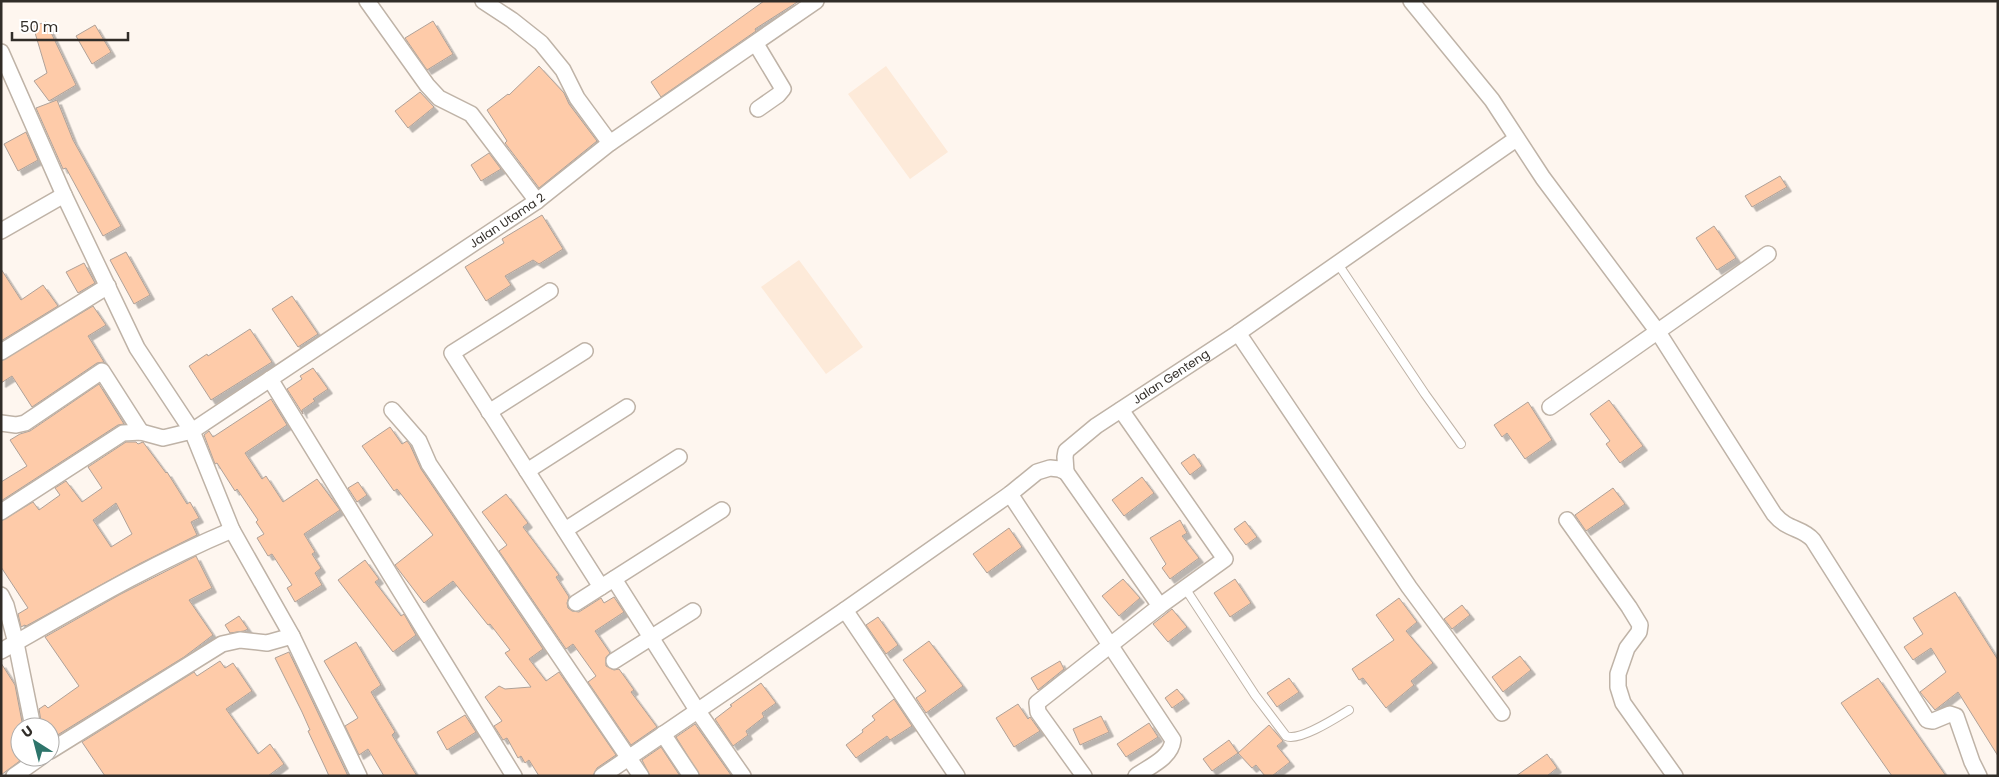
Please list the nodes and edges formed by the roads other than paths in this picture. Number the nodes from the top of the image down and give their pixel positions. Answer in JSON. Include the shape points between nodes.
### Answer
{"nodes":[{"id":1,"x":367,"y":1,"type":"edge"},
{"id":2,"x":483,"y":1,"type":"edge"},
{"id":3,"x":816,"y":1,"type":"edge"},
{"id":4,"x":1411,"y":1,"type":"edge"},
{"id":5,"x":756,"y":44,"type":"junction"},
{"id":6,"x":1,"y":52,"type":"edge"},
{"id":7,"x":758,"y":109,"type":"dead end"},
{"id":8,"x":1516,"y":139,"type":"junction"},
{"id":9,"x":610,"y":144,"type":"junction"},
{"id":10,"x":64,"y":195,"type":"junction"},
{"id":11,"x":537,"y":201,"type":"junction"},
{"id":12,"x":1,"y":231,"type":"edge"},
{"id":13,"x":1768,"y":254,"type":"dead end"},
{"id":14,"x":1338,"y":264,"type":"junction"},
{"id":15,"x":108,"y":286,"type":"junction"},
{"id":16,"x":550,"y":291,"type":"dead end"},
{"id":17,"x":1658,"y":332,"type":"junction"},
{"id":18,"x":1238,"y":333,"type":"junction"},
{"id":19,"x":585,"y":351,"type":"dead end"},
{"id":20,"x":1,"y":352,"type":"edge"},
{"id":21,"x":270,"y":379,"type":"junction"},
{"id":22,"x":627,"y":407,"type":"dead end"},
{"id":23,"x":1550,"y":407,"type":"dead end"},
{"id":24,"x":392,"y":410,"type":"dead end"},
{"id":25,"x":1121,"y":410,"type":"junction"},
{"id":26,"x":489,"y":412,"type":"junction"},
{"id":27,"x":1,"y":423,"type":"edge"},
{"id":28,"x":192,"y":430,"type":"junction"},
{"id":29,"x":141,"y":432,"type":"junction"},
{"id":30,"x":1461,"y":444,"type":"dead end"},
{"id":31,"x":679,"y":457,"type":"dead end"},
{"id":32,"x":527,"y":471,"type":"junction"},
{"id":33,"x":1066,"y":472,"type":"junction"},
{"id":34,"x":1010,"y":494,"type":"junction"},
{"id":35,"x":722,"y":510,"type":"dead end"},
{"id":36,"x":1,"y":512,"type":"edge"},
{"id":37,"x":1567,"y":520,"type":"dead end"},
{"id":38,"x":232,"y":530,"type":"junction"},
{"id":39,"x":565,"y":530,"type":"junction"},
{"id":40,"x":607,"y":583,"type":"junction"},
{"id":41,"x":1185,"y":588,"type":"junction"},
{"id":42,"x":1,"y":595,"type":"edge"},
{"id":43,"x":576,"y":603,"type":"dead end"},
{"id":44,"x":1160,"y":606,"type":"junction"},
{"id":45,"x":845,"y":610,"type":"junction"},
{"id":46,"x":693,"y":611,"type":"dead end"},
{"id":47,"x":292,"y":636,"type":"junction"},
{"id":48,"x":651,"y":638,"type":"junction"},
{"id":49,"x":16,"y":643,"type":"junction"},
{"id":50,"x":1110,"y":647,"type":"junction"},
{"id":51,"x":1,"y":651,"type":"edge"},
{"id":52,"x":614,"y":661,"type":"dead end"},
{"id":53,"x":697,"y":710,"type":"junction"},
{"id":54,"x":1349,"y":710,"type":"dead end"},
{"id":55,"x":1502,"y":713,"type":"dead end"},
{"id":56,"x":31,"y":717,"type":"edge"},
{"id":57,"x":663,"y":734,"type":"junction"},
{"id":58,"x":60,"y":745,"type":"edge"},
{"id":59,"x":628,"y":756,"type":"junction"},
{"id":60,"x":27,"y":767,"type":"edge"},
{"id":61,"x":14,"y":776,"type":"edge"},
{"id":62,"x":359,"y":776,"type":"edge"},
{"id":63,"x":514,"y":776,"type":"edge"},
{"id":64,"x":602,"y":776,"type":"edge"},
{"id":65,"x":641,"y":776,"type":"edge"},
{"id":66,"x":691,"y":776,"type":"edge"},
{"id":67,"x":744,"y":776,"type":"edge"},
{"id":68,"x":957,"y":776,"type":"edge"},
{"id":69,"x":1084,"y":776,"type":"edge"},
{"id":70,"x":1136,"y":776,"type":"edge"},
{"id":71,"x":1675,"y":776,"type":"edge"},
{"id":72,"x":1979,"y":776,"type":"edge"}],
"edges":[{"from":1,"to":11,"type":"street","via":[[427,85],[440,98],[471,114]]},
{"from":2,"to":9,"type":"street","via":[[542,43]]},
{"from":3,"to":5,"type":"street","name":"Jalan Utama 2"},
{"from":4,"to":8,"type":"street","via":[[1492,100]]},
{"from":5,"to":7,"type":"street","via":[[783,89]]},
{"from":5,"to":9,"type":"street","name":"Jalan Utama 2"},
{"from":6,"to":10,"type":"street"},
{"from":8,"to":14,"type":"street","name":"Jalan Genteng"},
{"from":8,"to":17,"type":"street"},
{"from":9,"to":11,"type":"street","name":"Jalan Utama 2"},
{"from":10,"to":12,"type":"street"},
{"from":10,"to":15,"type":"street"},
{"from":11,"to":21,"type":"street","name":"Jalan Utama 2"},
{"from":13,"to":17,"type":"street"},
{"from":14,"to":18,"type":"street","name":"Jalan Genteng"},
{"from":14,"to":30,"type":"lane"},
{"from":15,"to":20,"type":"street"},
{"from":15,"to":28,"type":"street","via":[[137,348]]},
{"from":16,"to":26,"type":"street","via":[[452,353]]},
{"from":17,"to":23,"type":"street"},
{"from":17,"to":72,"type":"street","via":[[1774,514],[1785,525],[1806,533],[1813,540],[1927,720],[1950,714],[1956,716]]},
{"from":18,"to":25,"type":"street","name":"Jalan Genteng"},
{"from":18,"to":55,"type":"street","via":[[1409,587]]},
{"from":19,"to":26,"type":"street"},
{"from":21,"to":28,"type":"street","name":"Jalan Utama 2"},
{"from":21,"to":63,"type":"street"},
{"from":22,"to":32,"type":"street"},
{"from":24,"to":59,"type":"street","via":[[419,441],[429,464]]},
{"from":25,"to":33,"type":"street","name":"Jalan Genteng","via":[[1071,446],[1064,457]]},
{"from":25,"to":41,"type":"street","via":[[1225,557]]},
{"from":26,"to":32,"type":"street"},
{"from":27,"to":29,"type":"street","via":[[16,425],[25,422],[102,371]]},
{"from":28,"to":29,"type":"street","name":"Jalan Utama 2","via":[[170,438]]},
{"from":28,"to":38,"type":"street"},
{"from":29,"to":36,"type":"street","via":[[123,433]]},
{"from":31,"to":39,"type":"street"},
{"from":32,"to":39,"type":"street"},
{"from":33,"to":34,"type":"street","via":[[1059,468],[1043,470],[1026,479]]},
{"from":33,"to":44,"type":"street"},
{"from":34,"to":45,"type":"street"},
{"from":34,"to":50,"type":"street"},
{"from":35,"to":40,"type":"street"},
{"from":37,"to":71,"type":"street","via":[[1640,625],[1618,674],[1618,687],[1622,703]]},
{"from":38,"to":47,"type":"street"},
{"from":38,"to":49,"type":"street","via":[[154,565]]},
{"from":39,"to":40,"type":"street"},
{"from":40,"to":43,"type":"street"},
{"from":40,"to":48,"type":"street"},
{"from":41,"to":44,"type":"street"},
{"from":41,"to":54,"type":"lane","via":[[1286,736],[1295,737],[1312,730]]},
{"from":42,"to":49,"type":"street"},
{"from":44,"to":50,"type":"street"},
{"from":45,"to":53,"type":"street"},
{"from":45,"to":68,"type":"street"},
{"from":46,"to":48,"type":"street"},
{"from":47,"to":58,"type":"street","via":[[267,643],[240,640],[222,644]]},
{"from":47,"to":62,"type":"street"},
{"from":48,"to":52,"type":"street"},
{"from":48,"to":53,"type":"street"},
{"from":49,"to":51,"type":"street"},
{"from":49,"to":56,"type":"street"},
{"from":50,"to":69,"type":"street","via":[[1037,703],[1038,712]]},
{"from":50,"to":70,"type":"street","via":[[1173,740],[1168,754]]},
{"from":53,"to":57,"type":"street"},
{"from":53,"to":67,"type":"street"},
{"from":57,"to":59,"type":"street"},
{"from":57,"to":66,"type":"street"},
{"from":59,"to":64,"type":"street"},
{"from":59,"to":65,"type":"street"},
{"from":60,"to":61,"type":"street"}]}
